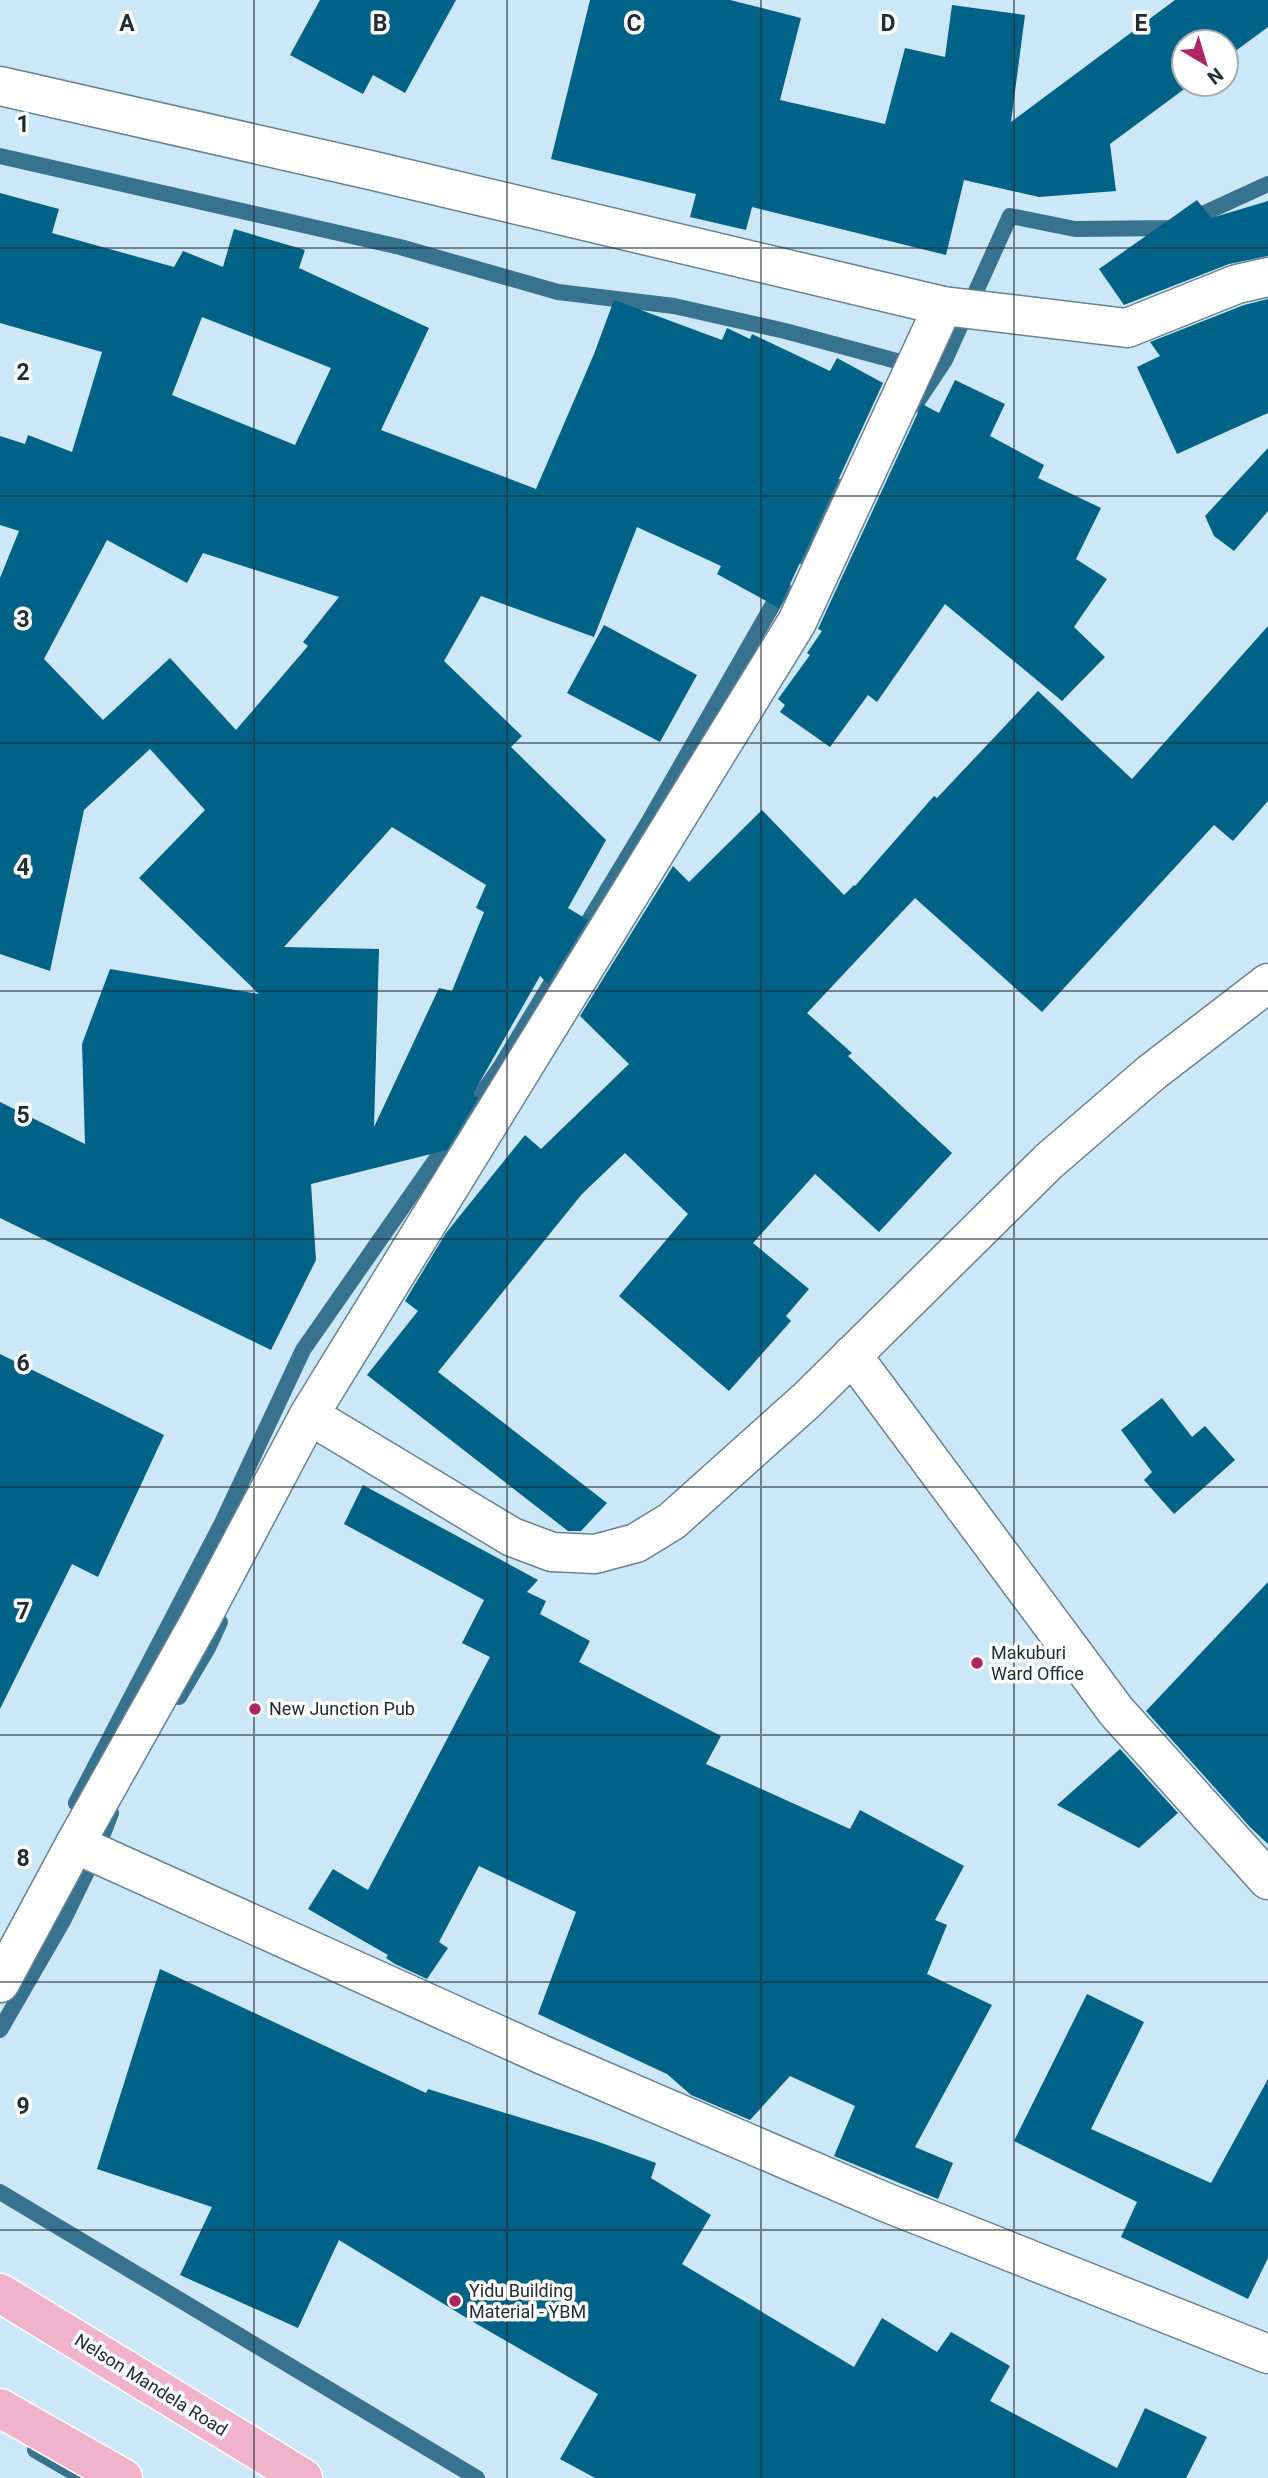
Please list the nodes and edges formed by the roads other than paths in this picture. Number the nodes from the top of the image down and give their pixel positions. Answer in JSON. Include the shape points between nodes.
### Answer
{"nodes":[{"id":1,"x":0,"y":86,"type":"edge"},
{"id":2,"x":1268,"y":277,"type":"edge"},
{"id":3,"x":943,"y":306,"type":"junction"},
{"id":4,"x":1268,"y":983,"type":"edge"},
{"id":5,"x":852,"y":1355,"type":"junction"},
{"id":6,"x":309,"y":1415,"type":"junction"},
{"id":7,"x":75,"y":1844,"type":"junction"},
{"id":8,"x":1268,"y":1880,"type":"edge"},
{"id":9,"x":0,"y":1983,"type":"edge"},
{"id":10,"x":0,"y":2292,"type":"edge"},
{"id":11,"x":1268,"y":2354,"type":"edge"},
{"id":12,"x":0,"y":2408,"type":"edge"},
{"id":13,"x":124,"y":2478,"type":"edge"},
{"id":14,"x":303,"y":2478,"type":"edge"}],
"edges":[{"from":1,"to":3,"type":"street"},
{"from":2,"to":3,"type":"street","via":[[1237,284],[1127,328]]},
{"from":3,"to":6,"type":"street","via":[[797,622]]},
{"from":4,"to":5,"type":"street","via":[[1151,1073],[1049,1161]]},
{"from":5,"to":6,"type":"street","via":[[672,1521],[636,1543],[595,1554],[552,1552],[512,1537]]},
{"from":5,"to":8,"type":"street","via":[[1116,1711]]},
{"from":6,"to":7,"type":"street"},
{"from":7,"to":9,"type":"street"},
{"from":7,"to":11,"type":"street","via":[[542,2055],[872,2197]]},
{"from":10,"to":14,"type":"main road","name":"Nelson Mandela Road"},
{"from":12,"to":13,"type":"main road"}]}
